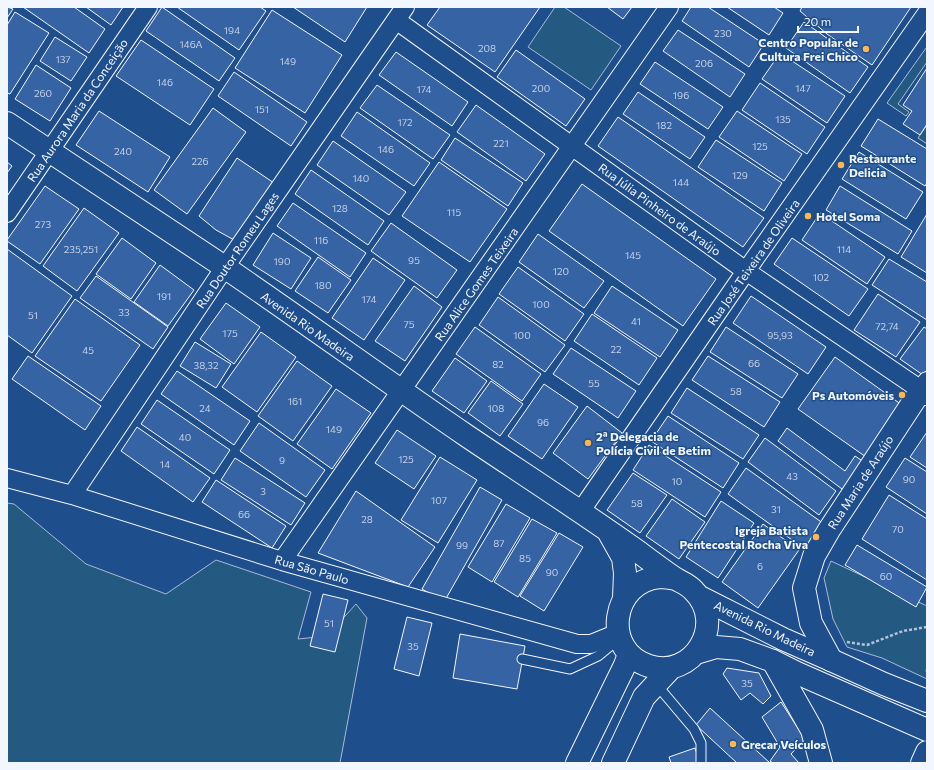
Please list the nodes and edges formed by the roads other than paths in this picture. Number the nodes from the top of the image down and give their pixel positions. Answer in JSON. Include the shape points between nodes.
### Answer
{"nodes":[{"id":1,"x":148,"y":7,"type":"edge"},
{"id":2,"x":669,"y":7,"type":"edge"},
{"id":3,"x":401,"y":13,"type":"edge"},
{"id":4,"x":927,"y":13,"type":"edge"},
{"id":5,"x":7,"y":123,"type":"edge"},
{"id":6,"x":572,"y":146,"type":"junction"},
{"id":7,"x":49,"y":151,"type":"junction"},
{"id":8,"x":7,"y":213,"type":"edge"},
{"id":9,"x":225,"y":267,"type":"junction"},
{"id":10,"x":746,"y":271,"type":"junction"},
{"id":11,"x":925,"y":388,"type":"edge"},
{"id":12,"x":401,"y":392,"type":"junction"},
{"id":13,"x":7,"y":478,"type":"edge"},
{"id":14,"x":72,"y":495,"type":"junction"},
{"id":15,"x":580,"y":512,"type":"junction"},
{"id":16,"x":608,"y":530,"type":"junction"},
{"id":17,"x":282,"y":560,"type":"junction"},
{"id":18,"x":676,"y":579,"type":"junction"},
{"id":19,"x":700,"y":597,"type":"junction"},
{"id":20,"x":624,"y":598,"type":"junction"},
{"id":21,"x":622,"y":642,"type":"junction"},
{"id":22,"x":696,"y":653,"type":"junction"},
{"id":23,"x":522,"y":659,"type":"dead end"},
{"id":24,"x":831,"y":660,"type":"junction"},
{"id":25,"x":772,"y":661,"type":"junction"},
{"id":26,"x":671,"y":668,"type":"junction"},
{"id":27,"x":656,"y":684,"type":"junction"},
{"id":28,"x":927,"y":701,"type":"edge"},
{"id":29,"x":927,"y":730,"type":"edge"},
{"id":30,"x":927,"y":752,"type":"edge"},
{"id":31,"x":577,"y":763,"type":"edge"},
{"id":32,"x":613,"y":763,"type":"edge"},
{"id":33,"x":701,"y":763,"type":"edge"},
{"id":34,"x":821,"y":763,"type":"edge"},
{"id":35,"x":922,"y":763,"type":"edge"}],
"edges":[{"from":1,"to":7,"type":"street","name":"Rua Aurora Maria da Conceição"},
{"from":2,"to":6,"type":"street","name":"Rua Alice Gomes Teixeira"},
{"from":3,"to":6,"type":"street","name":"Rua Júlia Pinheiro de Araújo"},
{"from":3,"to":9,"type":"street","name":"Rua Doutor Romeu Lages"},
{"from":4,"to":10,"type":"street","name":"Rua José Teixeira de Oliveira"},
{"from":5,"to":7,"type":"main road","name":"Avenida Rio Madeira"},
{"from":6,"to":10,"type":"street","name":"Rua Júlia Pinheiro de Araújo"},
{"from":6,"to":12,"type":"street","name":"Rua Alice Gomes Teixeira"},
{"from":7,"to":8,"type":"street","name":"Rua Aurora Maria da Conceição"},
{"from":7,"to":9,"type":"main road","name":"Avenida Rio Madeira"},
{"from":9,"to":12,"type":"main road","name":"Avenida Rio Madeira"},
{"from":9,"to":14,"type":"street","name":"Rua Doutor Romeu Lages"},
{"from":10,"to":11,"type":"street","name":"Rua Júlia Pinheiro de Araújo"},
{"from":10,"to":15,"type":"street","name":"Rua José Teixeira de Oliveira"},
{"from":11,"to":24,"type":"main road","name":"Rua Maria de Araújo","via":[[814,556],[804,588],[811,623]]},
{"from":12,"to":15,"type":"main road","name":"Avenida Rio Madeira"},
{"from":12,"to":17,"type":"street","name":"Rua Alice Gomes Teixeira"},
{"from":13,"to":14,"type":"street","name":"Rua São Paulo"},
{"from":14,"to":17,"type":"street","name":"Rua São Paulo"},
{"from":15,"to":16,"type":"main road","name":"Avenida Rio Madeira"},
{"from":16,"to":18,"type":"main road","name":"Avenida Rio Madeira"},
{"from":16,"to":20,"type":"main road","name":"Avenida Rio Madeira","via":[[623,558],[626,573]]},
{"from":17,"to":21,"type":"street","name":"Rua São Paulo","via":[[577,644]]},
{"from":18,"to":19,"type":"main road","via":[[690,586]]},
{"from":18,"to":20,"type":"main road","via":[[662,577],[647,580],[634,587]]},
{"from":19,"to":22,"type":"main road","via":[[706,610],[708,626],[704,640]]},
{"from":19,"to":24,"type":"main road","name":"Avenida Rio Madeira"},
{"from":20,"to":21,"type":"main road","via":[[618,612],[617,626]]},
{"from":21,"to":23,"type":"lane","via":[[570,669]]},
{"from":21,"to":26,"type":"main road","via":[[638,661],[648,666]]},
{"from":21,"to":31,"type":"main road","via":[[625,665]]},
{"from":22,"to":25,"type":"main road","via":[[716,647],[740,649]]},
{"from":22,"to":26,"type":"main road","via":[[685,662]]},
{"from":24,"to":28,"type":"main road","name":"Avenida Rio Madeira"},
{"from":25,"to":29,"type":"main road"},
{"from":25,"to":34,"type":"main road","via":[[812,730]]},
{"from":26,"to":27,"type":"main road"},
{"from":27,"to":32,"type":"main road","via":[[644,696]]},
{"from":27,"to":33,"type":"lane","via":[[694,729],[701,743]]},
{"from":30,"to":35,"type":"main road"}]}
